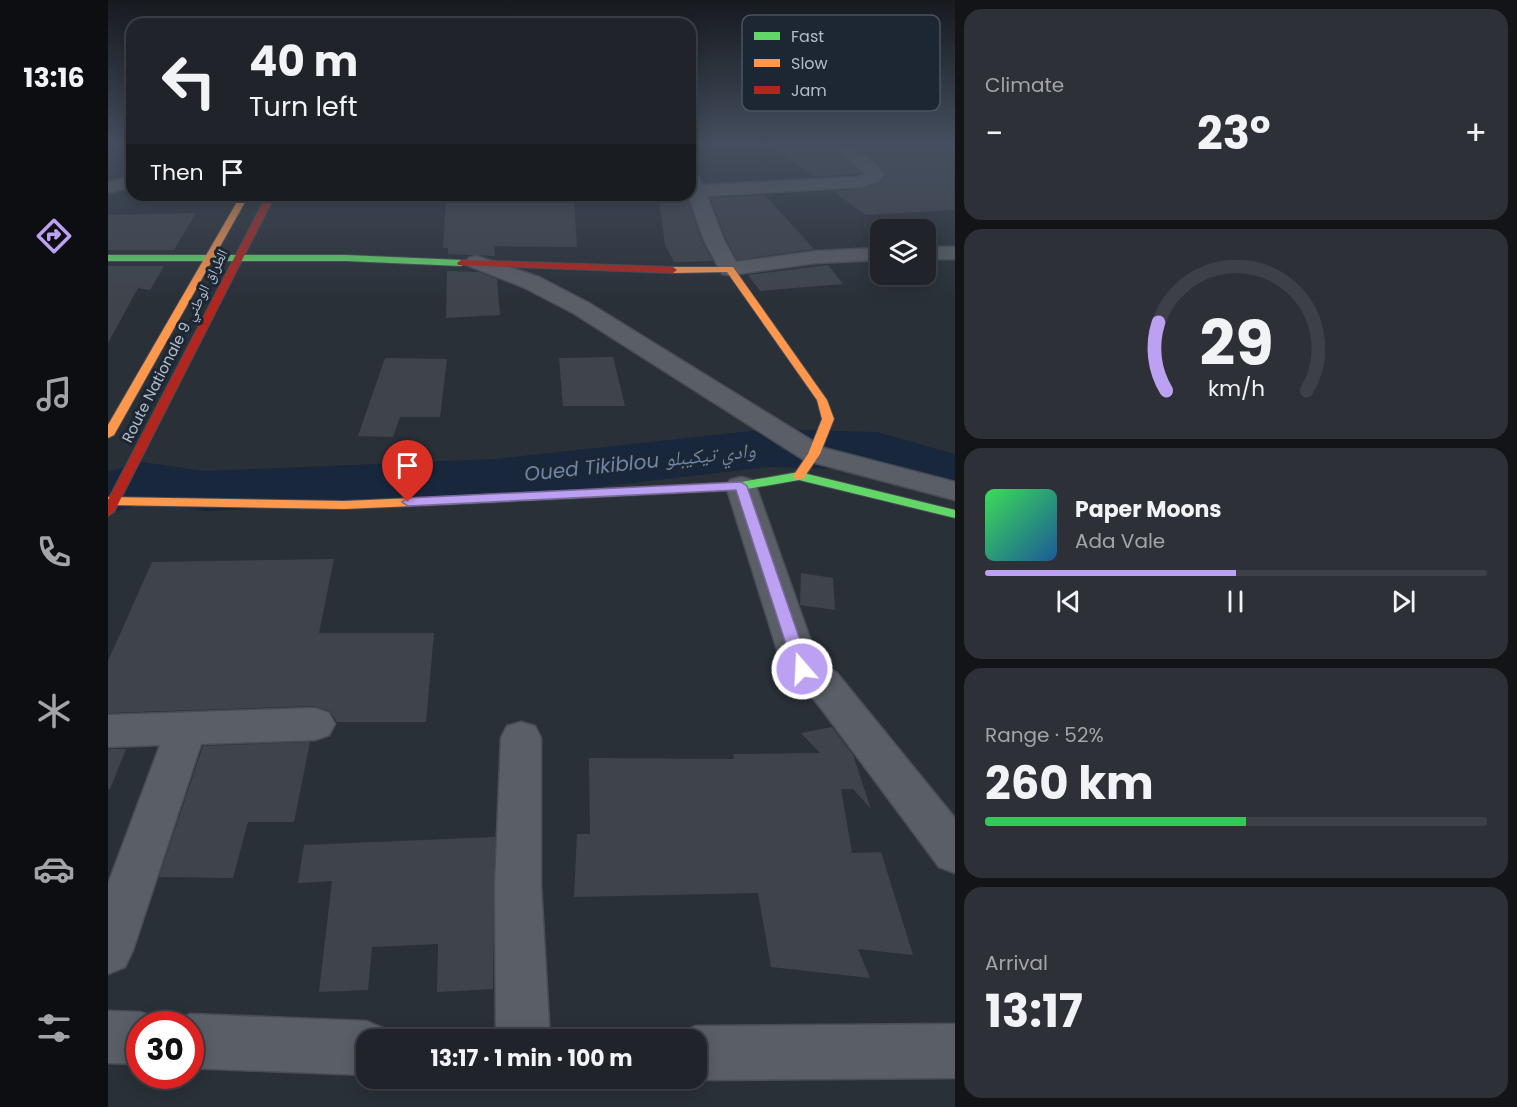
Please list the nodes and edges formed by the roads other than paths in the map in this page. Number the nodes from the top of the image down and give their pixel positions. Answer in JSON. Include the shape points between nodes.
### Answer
{"nodes":[{"id":1,"x":698,"y":197,"type":"edge"},
{"id":2,"x":242,"y":201,"type":"edge"},
{"id":3,"x":269,"y":201,"type":"edge"},
{"id":4,"x":954,"y":253,"type":"edge"},
{"id":5,"x":870,"y":254,"type":"edge"},
{"id":6,"x":936,"y":254,"type":"edge"},
{"id":7,"x":209,"y":257,"type":"junction"},
{"id":8,"x":239,"y":257,"type":"junction"},
{"id":9,"x":108,"y":258,"type":"edge"},
{"id":10,"x":476,"y":262,"type":"junction"},
{"id":11,"x":730,"y":269,"type":"junction"},
{"id":12,"x":108,"y":435,"type":"edge"},
{"id":13,"x":807,"y":465,"type":"junction"},
{"id":14,"x":741,"y":486,"type":"junction"},
{"id":15,"x":954,"y":491,"type":"edge"},
{"id":16,"x":110,"y":505,"type":"edge"},
{"id":17,"x":954,"y":514,"type":"edge"},
{"id":18,"x":315,"y":724,"type":"dead end"},
{"id":19,"x":186,"y":729,"type":"junction"},
{"id":20,"x":108,"y":731,"type":"edge"},
{"id":21,"x":521,"y":738,"type":"dead end"},
{"id":22,"x":954,"y":853,"type":"edge"},
{"id":23,"x":108,"y":950,"type":"edge"},
{"id":24,"x":523,"y":1029,"type":"edge"},
{"id":25,"x":108,"y":1037,"type":"edge"},
{"id":26,"x":126,"y":1038,"type":"edge"},
{"id":27,"x":204,"y":1042,"type":"edge"},
{"id":28,"x":356,"y":1048,"type":"edge"},
{"id":29,"x":954,"y":1051,"type":"edge"},
{"id":30,"x":707,"y":1053,"type":"edge"}],
"edges":[{"from":1,"to":11,"type":"street"},
{"from":2,"to":7,"type":"street","name":"Route Nationale الطراق الوطني 9"},
{"from":3,"to":8,"type":"street","name":"Route Nationale الطراق الوطني 9"},
{"from":4,"to":6,"type":"street"},
{"from":5,"to":11,"type":"street","via":[[816,257]]},
{"from":7,"to":8,"type":"street"},
{"from":7,"to":9,"type":"street"},
{"from":7,"to":12,"type":"street","name":"Route Nationale الطراق الوطني 9"},
{"from":8,"to":10,"type":"street"},
{"from":8,"to":16,"type":"street","name":"Route Nationale الطراق الوطني 9"},
{"from":10,"to":11,"type":"street","via":[[654,271]]},
{"from":10,"to":13,"type":"street","via":[[531,282],[581,308]]},
{"from":11,"to":13,"type":"street","via":[[822,400],[828,419]]},
{"from":13,"to":14,"type":"street"},
{"from":13,"to":15,"type":"street"},
{"from":13,"to":17,"type":"street"},
{"from":14,"to":16,"type":"street","via":[[344,505]]},
{"from":14,"to":22,"type":"street","via":[[802,669],[822,682],[837,700]]},
{"from":18,"to":19,"type":"street"},
{"from":19,"to":20,"type":"street"},
{"from":19,"to":23,"type":"street"},
{"from":21,"to":24,"type":"street","via":[[518,885]]},
{"from":25,"to":26,"type":"street"},
{"from":27,"to":28,"type":"street"},
{"from":29,"to":30,"type":"street"}]}
